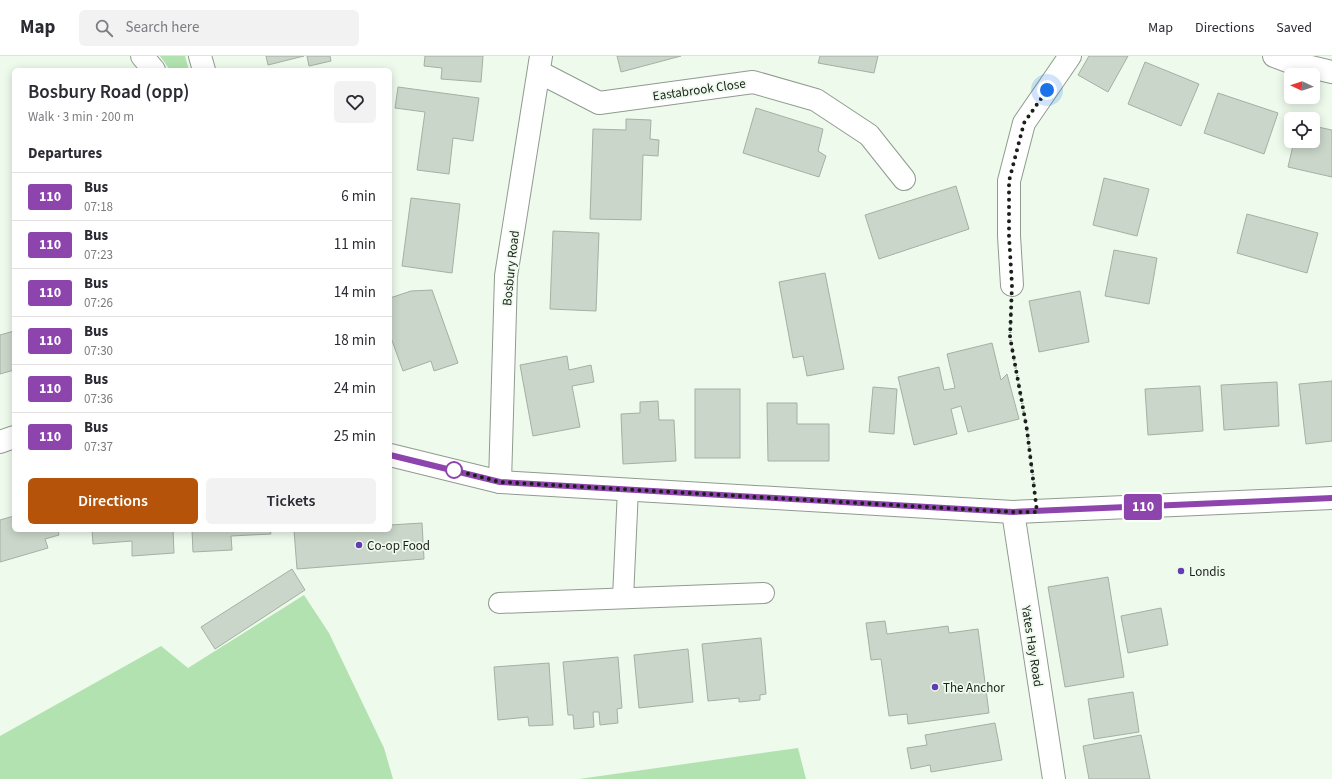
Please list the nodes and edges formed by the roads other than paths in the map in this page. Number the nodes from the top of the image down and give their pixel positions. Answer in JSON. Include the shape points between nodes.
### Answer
{"nodes":[{"id":1,"x":142,"y":56,"type":"edge"},
{"id":2,"x":200,"y":56,"type":"edge"},
{"id":3,"x":1070,"y":56,"type":"edge"},
{"id":4,"x":1274,"y":56,"type":"edge"},
{"id":5,"x":540,"y":64,"type":"edge"},
{"id":6,"x":152,"y":68,"type":"edge"},
{"id":7,"x":203,"y":68,"type":"edge"},
{"id":8,"x":1332,"y":72,"type":"edge"},
{"id":9,"x":904,"y":179,"type":"dead end"},
{"id":10,"x":1012,"y":285,"type":"road end"},
{"id":11,"x":12,"y":438,"type":"edge"},
{"id":12,"x":0,"y":442,"type":"edge"},
{"id":13,"x":392,"y":455,"type":"edge"},
{"id":14,"x":500,"y":482,"type":"junction"},
{"id":15,"x":628,"y":489,"type":"junction"},
{"id":16,"x":1332,"y":498,"type":"edge"},
{"id":17,"x":1013,"y":512,"type":"junction"},
{"id":18,"x":764,"y":593,"type":"dead end"},
{"id":19,"x":623,"y":598,"type":"junction"},
{"id":20,"x":499,"y":603,"type":"dead end"},
{"id":21,"x":1054,"y":779,"type":"edge"}],
"edges":[{"from":1,"to":6,"type":"street"},
{"from":2,"to":7,"type":"street"},
{"from":3,"to":10,"type":"street","via":[[1024,123],[1009,181]]},
{"from":4,"to":8,"type":"street"},
{"from":5,"to":9,"type":"street","name":"Eastabrook Close","via":[[599,103],[753,82],[816,100],[869,135]]},
{"from":5,"to":14,"type":"street","name":"Bosbury Road","via":[[506,276]]},
{"from":11,"to":12,"type":"street"},
{"from":13,"to":14,"type":"street"},
{"from":14,"to":15,"type":"street"},
{"from":15,"to":17,"type":"street"},
{"from":15,"to":19,"type":"lane"},
{"from":16,"to":17,"type":"street"},
{"from":17,"to":21,"type":"street","name":"Yates Hay Road"},
{"from":18,"to":19,"type":"lane"},
{"from":19,"to":20,"type":"lane"}]}
